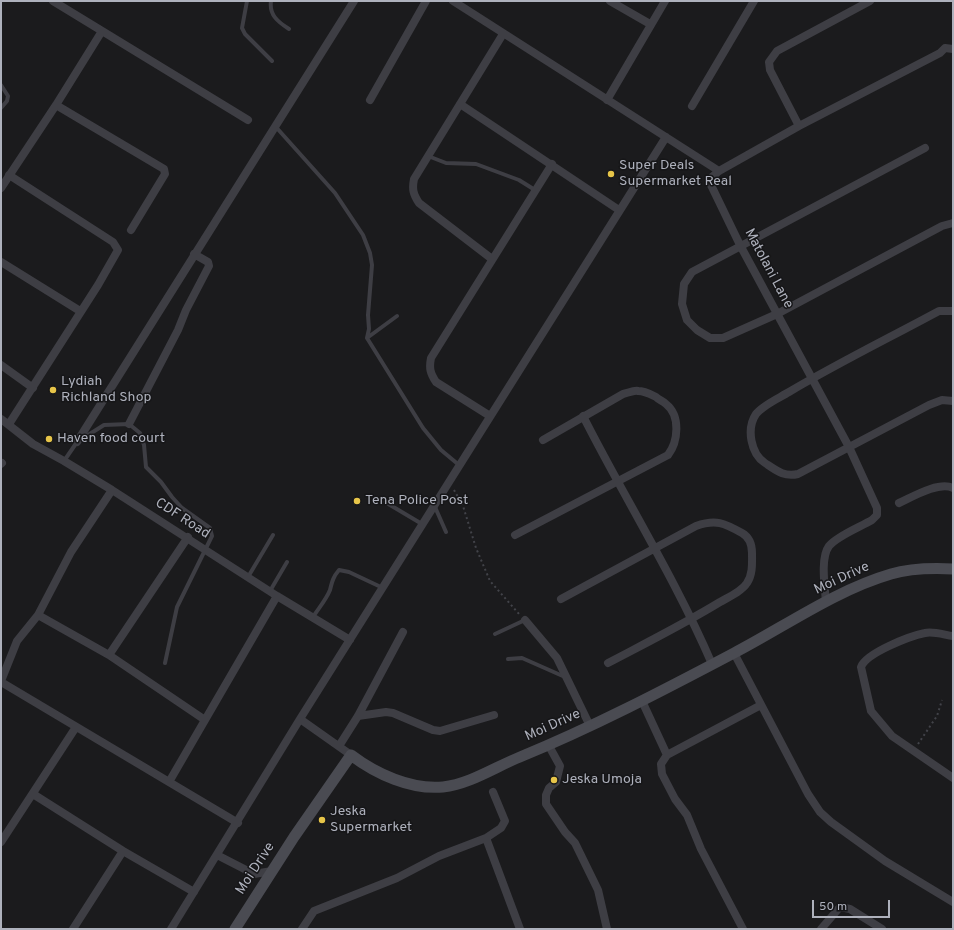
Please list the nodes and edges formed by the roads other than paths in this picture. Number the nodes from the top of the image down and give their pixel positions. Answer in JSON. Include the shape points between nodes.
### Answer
{"nodes":[{"id":1,"x":53,"y":1,"type":"edge"},
{"id":2,"x":248,"y":1,"type":"edge"},
{"id":3,"x":271,"y":1,"type":"edge"},
{"id":4,"x":354,"y":1,"type":"edge"},
{"id":5,"x":426,"y":1,"type":"edge"},
{"id":6,"x":453,"y":1,"type":"edge"},
{"id":7,"x":610,"y":1,"type":"edge"},
{"id":8,"x":665,"y":1,"type":"edge"},
{"id":9,"x":754,"y":1,"type":"edge"},
{"id":10,"x":870,"y":1,"type":"edge"},
{"id":11,"x":650,"y":24,"type":"junction"},
{"id":12,"x":289,"y":29,"type":"dead end"},
{"id":13,"x":102,"y":31,"type":"junction"},
{"id":14,"x":503,"y":34,"type":"junction"},
{"id":15,"x":953,"y":49,"type":"edge"},
{"id":16,"x":272,"y":62,"type":"dead end"},
{"id":17,"x":1,"y":85,"type":"edge"},
{"id":18,"x":370,"y":100,"type":"dead end"},
{"id":19,"x":607,"y":100,"type":"junction"},
{"id":20,"x":56,"y":104,"type":"junction"},
{"id":21,"x":460,"y":104,"type":"junction"},
{"id":22,"x":692,"y":106,"type":"dead end"},
{"id":23,"x":1,"y":108,"type":"edge"},
{"id":24,"x":248,"y":120,"type":"dead end"},
{"id":25,"x":275,"y":126,"type":"junction"},
{"id":26,"x":800,"y":126,"type":"junction"},
{"id":27,"x":666,"y":137,"type":"junction"},
{"id":28,"x":925,"y":148,"type":"dead end"},
{"id":29,"x":428,"y":156,"type":"junction"},
{"id":30,"x":552,"y":164,"type":"junction"},
{"id":31,"x":719,"y":171,"type":"junction"},
{"id":32,"x":9,"y":175,"type":"junction"},
{"id":33,"x":1,"y":188,"type":"edge"},
{"id":34,"x":535,"y":190,"type":"junction"},
{"id":35,"x":620,"y":210,"type":"junction"},
{"id":36,"x":953,"y":223,"type":"edge"},
{"id":37,"x":131,"y":230,"type":"dead end"},
{"id":38,"x":740,"y":245,"type":"junction"},
{"id":39,"x":194,"y":254,"type":"junction"},
{"id":40,"x":492,"y":259,"type":"junction"},
{"id":41,"x":1,"y":262,"type":"edge"},
{"id":42,"x":953,"y":310,"type":"edge"},
{"id":43,"x":80,"y":311,"type":"junction"},
{"id":44,"x":777,"y":314,"type":"junction"},
{"id":45,"x":397,"y":316,"type":"dead end"},
{"id":46,"x":367,"y":338,"type":"junction"},
{"id":47,"x":1,"y":365,"type":"edge"},
{"id":48,"x":811,"y":379,"type":"junction"},
{"id":49,"x":33,"y":388,"type":"junction"},
{"id":50,"x":953,"y":401,"type":"edge"},
{"id":51,"x":490,"y":416,"type":"junction"},
{"id":52,"x":583,"y":416,"type":"junction"},
{"id":53,"x":1,"y":420,"type":"edge"},
{"id":54,"x":9,"y":424,"type":"junction"},
{"id":55,"x":129,"y":424,"type":"junction"},
{"id":56,"x":543,"y":440,"type":"dead end"},
{"id":57,"x":77,"y":442,"type":"junction"},
{"id":58,"x":849,"y":446,"type":"junction"},
{"id":59,"x":64,"y":460,"type":"junction"},
{"id":60,"x":460,"y":466,"type":"junction"},
{"id":61,"x":616,"y":481,"type":"junction"},
{"id":62,"x":953,"y":488,"type":"edge"},
{"id":63,"x":112,"y":490,"type":"junction"},
{"id":64,"x":385,"y":502,"type":"dead end"},
{"id":65,"x":898,"y":503,"type":"dead end"},
{"id":66,"x":434,"y":506,"type":"junction"},
{"id":67,"x":423,"y":525,"type":"junction"},
{"id":68,"x":446,"y":532,"type":"dead end"},
{"id":69,"x":273,"y":535,"type":"dead end"},
{"id":70,"x":515,"y":535,"type":"dead end"},
{"id":71,"x":188,"y":537,"type":"junction"},
{"id":72,"x":204,"y":548,"type":"junction"},
{"id":73,"x":656,"y":549,"type":"junction"},
{"id":74,"x":287,"y":562,"type":"dead end"},
{"id":75,"x":953,"y":569,"type":"edge"},
{"id":76,"x":248,"y":577,"type":"junction"},
{"id":77,"x":384,"y":588,"type":"junction"},
{"id":78,"x":273,"y":593,"type":"junction"},
{"id":79,"x":561,"y":599,"type":"dead end"},
{"id":80,"x":826,"y":602,"type":"junction"},
{"id":81,"x":38,"y":615,"type":"junction"},
{"id":82,"x":312,"y":617,"type":"junction"},
{"id":83,"x":692,"y":618,"type":"junction"},
{"id":84,"x":525,"y":620,"type":"joint"},
{"id":85,"x":403,"y":632,"type":"dead end"},
{"id":86,"x":495,"y":634,"type":"dead end"},
{"id":87,"x":953,"y":636,"type":"edge"},
{"id":88,"x":350,"y":640,"type":"junction"},
{"id":89,"x":734,"y":653,"type":"junction"},
{"id":90,"x":109,"y":655,"type":"junction"},
{"id":91,"x":508,"y":659,"type":"dead end"},
{"id":92,"x":165,"y":663,"type":"dead end"},
{"id":93,"x":608,"y":663,"type":"dead end"},
{"id":94,"x":712,"y":664,"type":"junction"},
{"id":95,"x":566,"y":677,"type":"junction"},
{"id":96,"x":1,"y":681,"type":"edge"},
{"id":97,"x":642,"y":701,"type":"junction"},
{"id":98,"x":761,"y":705,"type":"junction"},
{"id":99,"x":494,"y":715,"type":"dead end"},
{"id":100,"x":358,"y":716,"type":"junction"},
{"id":101,"x":300,"y":719,"type":"junction"},
{"id":102,"x":205,"y":720,"type":"junction"},
{"id":103,"x":590,"y":726,"type":"junction"},
{"id":104,"x":76,"y":727,"type":"junction"},
{"id":105,"x":339,"y":746,"type":"junction"},
{"id":106,"x":549,"y":746,"type":"junction"},
{"id":107,"x":667,"y":755,"type":"junction"},
{"id":108,"x":351,"y":756,"type":"junction"},
{"id":109,"x":953,"y":778,"type":"edge"},
{"id":110,"x":169,"y":782,"type":"junction"},
{"id":111,"x":493,"y":792,"type":"dead end"},
{"id":112,"x":33,"y":794,"type":"junction"},
{"id":113,"x":238,"y":823,"type":"junction"},
{"id":114,"x":486,"y":838,"type":"junction"},
{"id":115,"x":1,"y":842,"type":"edge"},
{"id":116,"x":123,"y":851,"type":"junction"},
{"id":117,"x":217,"y":855,"type":"junction"},
{"id":118,"x":272,"y":871,"type":"junction"},
{"id":119,"x":194,"y":892,"type":"junction"},
{"id":120,"x":953,"y":902,"type":"edge"},
{"id":121,"x":73,"y":929,"type":"edge"},
{"id":122,"x":171,"y":929,"type":"edge"},
{"id":123,"x":235,"y":929,"type":"edge"},
{"id":124,"x":302,"y":929,"type":"edge"},
{"id":125,"x":520,"y":929,"type":"edge"},
{"id":126,"x":607,"y":929,"type":"edge"},
{"id":127,"x":743,"y":929,"type":"edge"},
{"id":128,"x":820,"y":929,"type":"edge"},
{"id":129,"x":882,"y":929,"type":"edge"}],
"edges":[{"from":1,"to":13,"type":"street"},
{"from":2,"to":16,"type":"lane","via":[[242,28]]},
{"from":3,"to":12,"type":"lane","via":[[272,14]]},
{"from":4,"to":25,"type":"street"},
{"from":5,"to":18,"type":"street"},
{"from":6,"to":14,"type":"street"},
{"from":7,"to":11,"type":"street"},
{"from":8,"to":11,"type":"street"},
{"from":9,"to":22,"type":"street"},
{"from":10,"to":26,"type":"street","via":[[778,51],[769,62],[770,70]]},
{"from":11,"to":19,"type":"street"},
{"from":13,"to":20,"type":"street"},
{"from":13,"to":24,"type":"street"},
{"from":14,"to":19,"type":"street"},
{"from":14,"to":21,"type":"street"},
{"from":15,"to":26,"type":"street","via":[[945,48],[940,53]]},
{"from":17,"to":23,"type":"lane","via":[[8,96]]},
{"from":19,"to":27,"type":"street"},
{"from":20,"to":32,"type":"street"},
{"from":20,"to":37,"type":"street","via":[[164,169],[165,174]]},
{"from":21,"to":29,"type":"street"},
{"from":21,"to":30,"type":"street"},
{"from":25,"to":39,"type":"street"},
{"from":25,"to":46,"type":"lane","via":[[335,193],[363,235],[372,265]]},
{"from":26,"to":31,"type":"street"},
{"from":27,"to":31,"type":"street"},
{"from":27,"to":35,"type":"street"},
{"from":28,"to":38,"type":"street"},
{"from":29,"to":34,"type":"lane","via":[[446,163],[476,164],[519,180]]},
{"from":29,"to":40,"type":"street","via":[[414,179],[414,195],[419,203]]},
{"from":30,"to":34,"type":"street"},
{"from":30,"to":35,"type":"street"},
{"from":31,"to":38,"type":"street","name":"Matolani Lane","via":[[712,178],[711,188]]},
{"from":32,"to":33,"type":"street"},
{"from":32,"to":43,"type":"street","via":[[118,247],[98,285]]},
{"from":34,"to":40,"type":"street"},
{"from":35,"to":51,"type":"street"},
{"from":36,"to":44,"type":"street","via":[[942,226]]},
{"from":38,"to":44,"type":"street","name":"Matolani Lane"},
{"from":38,"to":44,"type":"street","via":[[692,272],[684,284],[682,304],[687,320],[710,338],[723,338]]},
{"from":39,"to":55,"type":"street","via":[[208,262],[209,266]]},
{"from":39,"to":57,"type":"street"},
{"from":40,"to":51,"type":"street","via":[[431,358],[429,368],[431,375],[442,388]]},
{"from":41,"to":43,"type":"street"},
{"from":42,"to":48,"type":"street","via":[[939,311]]},
{"from":43,"to":49,"type":"street"},
{"from":44,"to":48,"type":"street","name":"Matolani Lane"},
{"from":45,"to":46,"type":"lane"},
{"from":46,"to":60,"type":"lane","via":[[426,433]]},
{"from":47,"to":49,"type":"street"},
{"from":48,"to":58,"type":"street","name":"Matolani Lane"},
{"from":48,"to":58,"type":"street","via":[[756,413],[752,435],[754,453],[760,460],[788,476],[798,474]]},
{"from":49,"to":54,"type":"street"},
{"from":50,"to":58,"type":"street","via":[[942,400],[929,405]]},
{"from":51,"to":60,"type":"street"},
{"from":52,"to":56,"type":"street"},
{"from":52,"to":61,"type":"street"},
{"from":52,"to":61,"type":"street","via":[[624,394],[637,390],[667,404],[672,411],[676,435],[668,455]]},
{"from":53,"to":54,"type":"street","name":"CDF Road"},
{"from":54,"to":59,"type":"street","name":"CDF Road","via":[[33,444]]},
{"from":55,"to":57,"type":"lane","via":[[104,425]]},
{"from":55,"to":72,"type":"lane","via":[[140,433],[146,467],[182,508],[210,528],[212,536]]},
{"from":57,"to":59,"type":"lane"},
{"from":58,"to":80,"type":"street","name":"Matolani Lane","via":[[877,508],[877,515],[828,547],[824,560]]},
{"from":59,"to":63,"type":"street","name":"CDF Road"},
{"from":60,"to":66,"type":"street"},
{"from":61,"to":70,"type":"street"},
{"from":61,"to":73,"type":"street"},
{"from":62,"to":65,"type":"street","via":[[938,486]]},
{"from":63,"to":71,"type":"street","name":"CDF Road"},
{"from":63,"to":81,"type":"street","via":[[71,552]]},
{"from":64,"to":67,"type":"lane"},
{"from":66,"to":67,"type":"street"},
{"from":66,"to":68,"type":"lane"},
{"from":67,"to":77,"type":"street"},
{"from":69,"to":76,"type":"lane"},
{"from":71,"to":72,"type":"street","name":"CDF Road"},
{"from":71,"to":90,"type":"street"},
{"from":72,"to":76,"type":"street","name":"CDF Road"},
{"from":72,"to":92,"type":"lane","via":[[177,607]]},
{"from":73,"to":79,"type":"street"},
{"from":73,"to":83,"type":"street"},
{"from":73,"to":83,"type":"street","via":[[696,526],[717,521],[750,540],[752,567],[747,583]]},
{"from":74,"to":78,"type":"lane"},
{"from":75,"to":80,"type":"street","name":"Moi Drive","via":[[926,568],[891,574]]},
{"from":76,"to":78,"type":"street","name":"CDF Road"},
{"from":77,"to":82,"type":"lane","via":[[349,572],[338,570],[327,595]]},
{"from":77,"to":88,"type":"street"},
{"from":78,"to":82,"type":"street","name":"CDF Road"},
{"from":78,"to":102,"type":"street"},
{"from":80,"to":89,"type":"street","name":"Moi Drive"},
{"from":81,"to":90,"type":"street"},
{"from":81,"to":96,"type":"street","via":[[17,642]]},
{"from":82,"to":88,"type":"street","name":"CDF Road"},
{"from":83,"to":93,"type":"street"},
{"from":83,"to":94,"type":"street"},
{"from":84,"to":86,"type":"lane"},
{"from":84,"to":95,"type":"street","via":[[557,658]]},
{"from":85,"to":100,"type":"street"},
{"from":87,"to":109,"type":"street","via":[[927,632],[904,639],[863,662],[861,667],[871,711],[892,736]]},
{"from":88,"to":101,"type":"street"},
{"from":89,"to":94,"type":"street","name":"Moi Drive"},
{"from":89,"to":98,"type":"street"},
{"from":90,"to":102,"type":"street"},
{"from":91,"to":95,"type":"lane","via":[[522,658]]},
{"from":94,"to":97,"type":"street","name":"Moi Drive"},
{"from":95,"to":103,"type":"street"},
{"from":96,"to":104,"type":"street"},
{"from":97,"to":103,"type":"street","name":"Moi Drive"},
{"from":97,"to":107,"type":"street"},
{"from":98,"to":107,"type":"street"},
{"from":98,"to":120,"type":"street","via":[[820,812],[885,861]]},
{"from":99,"to":100,"type":"street","via":[[440,731],[393,713]]},
{"from":100,"to":105,"type":"street"},
{"from":101,"to":105,"type":"street"},
{"from":101,"to":113,"type":"street"},
{"from":102,"to":110,"type":"street"},
{"from":103,"to":106,"type":"street","name":"Moi Drive"},
{"from":104,"to":110,"type":"street"},
{"from":104,"to":112,"type":"street"},
{"from":105,"to":108,"type":"street"},
{"from":106,"to":108,"type":"street","name":"Moi Drive","via":[[467,780],[443,787],[425,787],[401,782]]},
{"from":106,"to":126,"type":"street","via":[[560,766],[556,782],[546,795],[546,804],[575,843],[598,890]]},
{"from":107,"to":127,"type":"street","via":[[661,764],[662,774],[687,815]]},
{"from":108,"to":118,"type":"street","name":"Moi Drive"},
{"from":110,"to":113,"type":"street"},
{"from":111,"to":114,"type":"street","via":[[505,821],[501,828]]},
{"from":112,"to":115,"type":"street"},
{"from":112,"to":116,"type":"street"},
{"from":113,"to":117,"type":"street"},
{"from":114,"to":124,"type":"street","via":[[439,856],[397,878],[314,911]]},
{"from":114,"to":125,"type":"street"},
{"from":116,"to":119,"type":"street"},
{"from":116,"to":121,"type":"street"},
{"from":117,"to":118,"type":"street","via":[[254,874]]},
{"from":117,"to":119,"type":"street"},
{"from":118,"to":123,"type":"street","name":"Moi Drive"},
{"from":119,"to":122,"type":"street"},
{"from":128,"to":129,"type":"street","via":[[840,906],[850,909]]}]}
